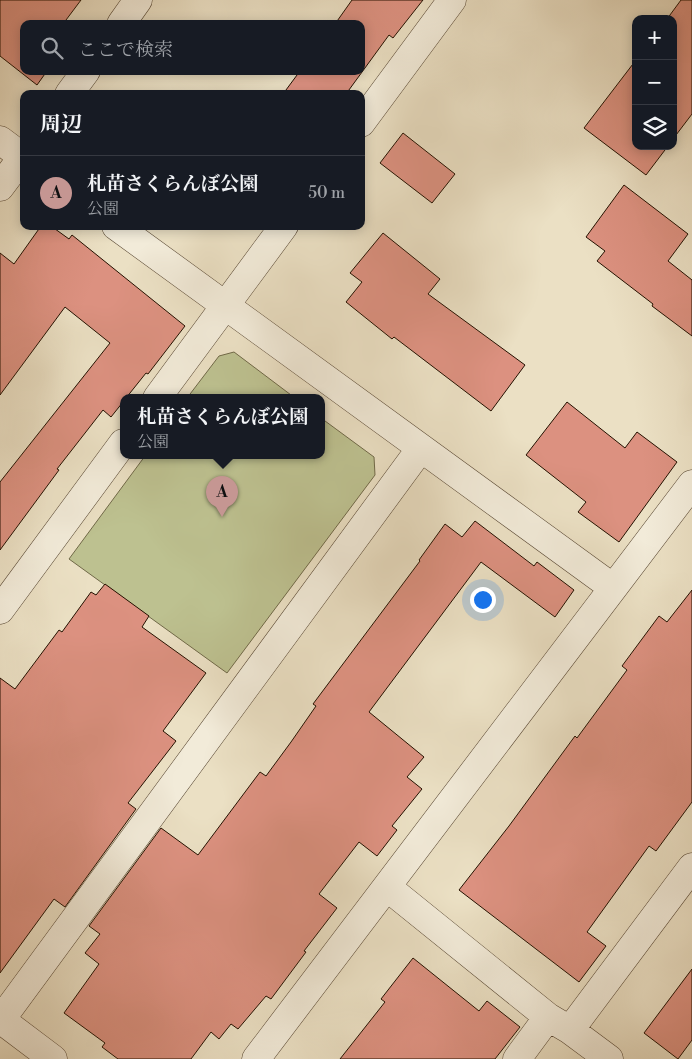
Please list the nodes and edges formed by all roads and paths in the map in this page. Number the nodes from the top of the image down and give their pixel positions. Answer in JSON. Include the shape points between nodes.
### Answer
{"nodes":[{"id":1,"x":138,"y":0,"type":"edge"},
{"id":2,"x":452,"y":0,"type":"edge"},
{"id":3,"x":124,"y":20,"type":"edge"},
{"id":4,"x":83,"y":75,"type":"edge"},
{"id":5,"x":72,"y":90,"type":"edge"},
{"id":6,"x":365,"y":118,"type":"edge"},
{"id":7,"x":0,"y":140,"type":"edge"},
{"id":8,"x":20,"y":155,"type":"edge"},
{"id":9,"x":20,"y":161,"type":"edge"},
{"id":10,"x":0,"y":187,"type":"edge"},
{"id":11,"x":121,"y":230,"type":"edge"},
{"id":12,"x":281,"y":230,"type":"edge"},
{"id":13,"x":225,"y":306,"type":"junction"},
{"id":14,"x":160,"y":394,"type":"edge"},
{"id":15,"x":120,"y":447,"type":"edge"},
{"id":16,"x":421,"y":448,"type":"junction"},
{"id":17,"x":692,"y":484,"type":"edge"},
{"id":18,"x":612,"y":587,"type":"junction"},
{"id":19,"x":0,"y":610,"type":"edge"},
{"id":20,"x":692,"y":868,"type":"edge"},
{"id":21,"x":387,"y":887,"type":"junction"},
{"id":22,"x":0,"y":1020,"type":"edge"},
{"id":23,"x":559,"y":1023,"type":"junction"},
{"id":24,"x":53,"y":1059,"type":"edge"},
{"id":25,"x":256,"y":1059,"type":"edge"},
{"id":26,"x":517,"y":1059,"type":"edge"},
{"id":27,"x":609,"y":1059,"type":"edge"}],
"edges":[{"from":1,"to":3,"type":"street"},
{"from":2,"to":6,"type":"street"},
{"from":4,"to":5,"type":"street"},
{"from":7,"to":8,"type":"street"},
{"from":9,"to":10,"type":"street"},
{"from":11,"to":13,"type":"street"},
{"from":12,"to":13,"type":"street"},
{"from":13,"to":14,"type":"street"},
{"from":13,"to":16,"type":"street"},
{"from":15,"to":19,"type":"street"},
{"from":16,"to":18,"type":"street"},
{"from":16,"to":22,"type":"street"},
{"from":17,"to":18,"type":"street"},
{"from":18,"to":21,"type":"street"},
{"from":20,"to":23,"type":"street"},
{"from":21,"to":23,"type":"street"},
{"from":21,"to":25,"type":"street"},
{"from":22,"to":24,"type":"street"},
{"from":23,"to":26,"type":"street"},
{"from":23,"to":27,"type":"street"}]}
